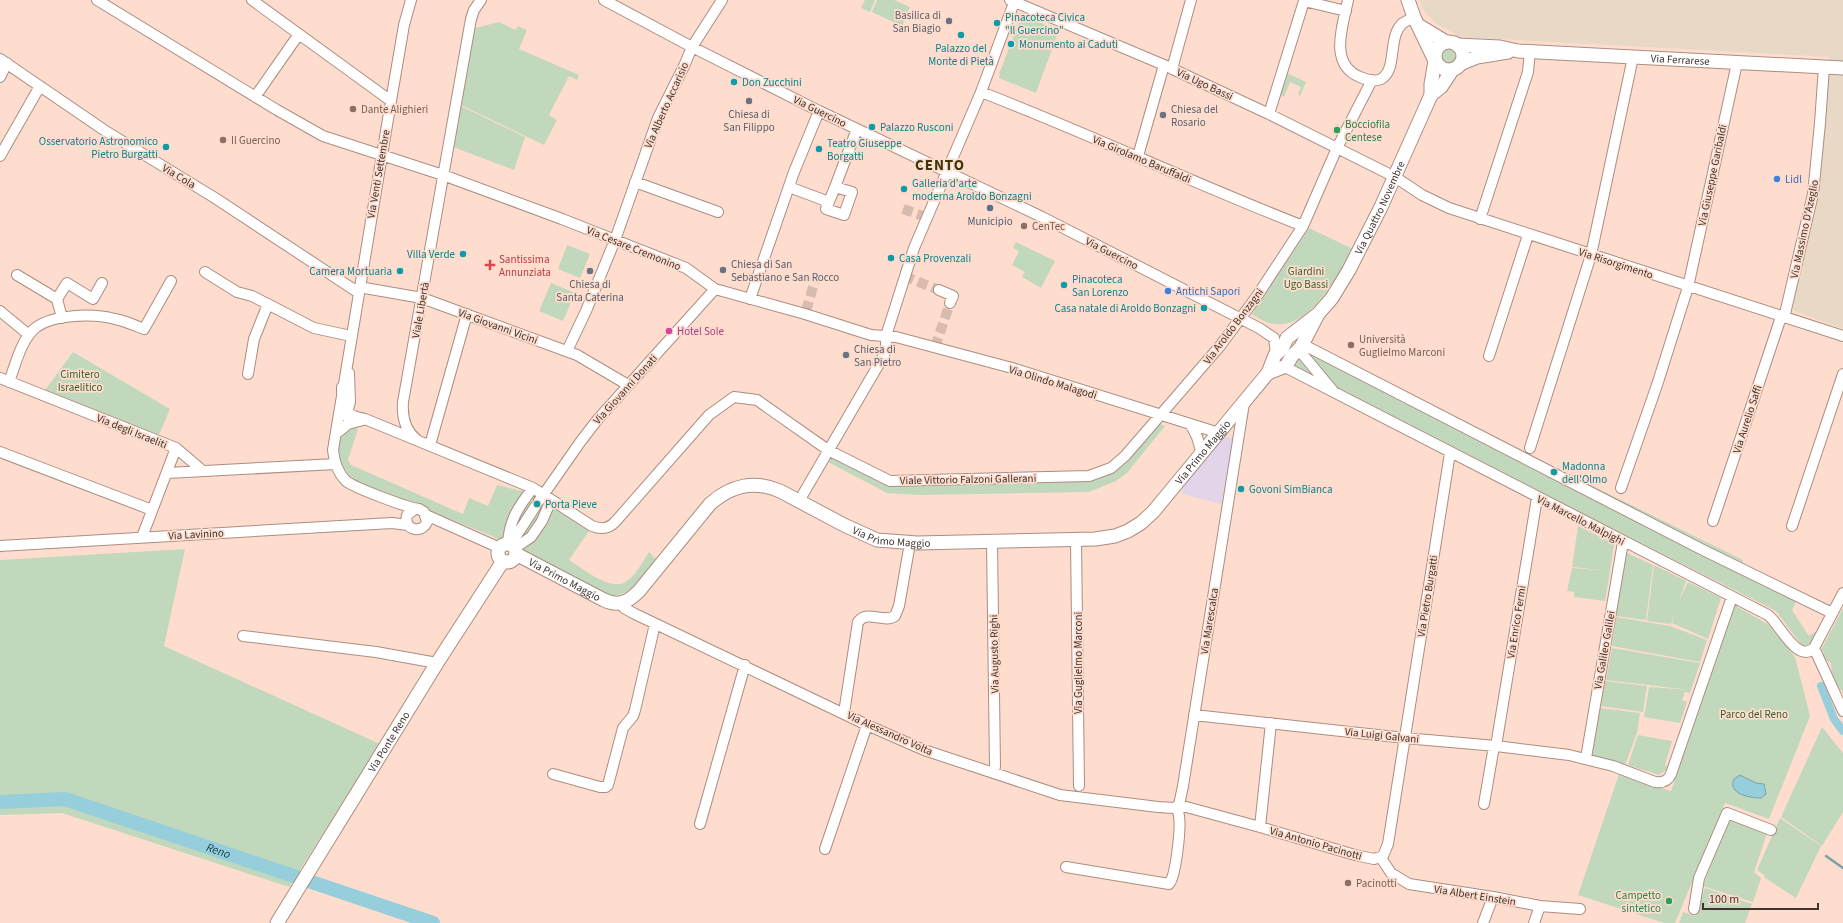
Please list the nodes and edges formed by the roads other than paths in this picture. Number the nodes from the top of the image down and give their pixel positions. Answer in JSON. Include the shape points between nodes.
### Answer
{"nodes":[{"id":1,"x":97,"y":0,"type":"edge"},
{"id":2,"x":252,"y":0,"type":"edge"},
{"id":3,"x":411,"y":0,"type":"edge"},
{"id":4,"x":482,"y":0,"type":"edge"},
{"id":5,"x":604,"y":0,"type":"edge"},
{"id":6,"x":722,"y":0,"type":"edge"},
{"id":7,"x":1190,"y":0,"type":"edge"},
{"id":8,"x":1348,"y":0,"type":"edge"},
{"id":9,"x":1408,"y":0,"type":"edge"},
{"id":10,"x":1013,"y":1,"type":"edge"},
{"id":11,"x":1346,"y":11,"type":"junction"},
{"id":12,"x":1416,"y":21,"type":"junction"},
{"id":13,"x":299,"y":34,"type":"junction"},
{"id":14,"x":1452,"y":44,"type":"junction"},
{"id":15,"x":692,"y":47,"type":"junction"},
{"id":16,"x":1524,"y":51,"type":"junction"},
{"id":17,"x":1632,"y":57,"type":"junction"},
{"id":18,"x":3,"y":61,"type":"edge"},
{"id":19,"x":1435,"y":61,"type":"junction"},
{"id":20,"x":1737,"y":63,"type":"junction"},
{"id":21,"x":1168,"y":67,"type":"junction"},
{"id":22,"x":1457,"y":67,"type":"junction"},
{"id":23,"x":1824,"y":67,"type":"junction"},
{"id":24,"x":1843,"y":68,"type":"edge"},
{"id":25,"x":0,"y":77,"type":"edge"},
{"id":26,"x":1372,"y":80,"type":"junction"},
{"id":27,"x":40,"y":86,"type":"junction"},
{"id":28,"x":981,"y":92,"type":"junction"},
{"id":29,"x":1431,"y":95,"type":"junction"},
{"id":30,"x":255,"y":97,"type":"junction"},
{"id":31,"x":391,"y":101,"type":"junction"},
{"id":32,"x":818,"y":111,"type":"junction"},
{"id":33,"x":1268,"y":114,"type":"junction"},
{"id":34,"x":856,"y":129,"type":"junction"},
{"id":35,"x":1337,"y":148,"type":"junction"},
{"id":36,"x":382,"y":155,"type":"junction"},
{"id":37,"x":0,"y":156,"type":"edge"},
{"id":38,"x":1138,"y":156,"type":"junction"},
{"id":39,"x":948,"y":171,"type":"junction"},
{"id":40,"x":443,"y":177,"type":"junction"},
{"id":41,"x":1395,"y":178,"type":"junction"},
{"id":42,"x":635,"y":182,"type":"junction"},
{"id":43,"x":789,"y":187,"type":"junction"},
{"id":44,"x":835,"y":188,"type":"junction"},
{"id":45,"x":829,"y":202,"type":"junction"},
{"id":46,"x":512,"y":206,"type":"dead end"},
{"id":47,"x":718,"y":212,"type":"dead end"},
{"id":48,"x":1480,"y":219,"type":"junction"},
{"id":49,"x":1303,"y":226,"type":"junction"},
{"id":50,"x":1528,"y":235,"type":"junction"},
{"id":51,"x":615,"y":240,"type":"junction"},
{"id":52,"x":1591,"y":255,"type":"junction"},
{"id":53,"x":205,"y":272,"type":"dead end"},
{"id":54,"x":17,"y":275,"type":"dead end"},
{"id":55,"x":171,"y":281,"type":"dead end"},
{"id":56,"x":102,"y":283,"type":"dead end"},
{"id":57,"x":1688,"y":287,"type":"junction"},
{"id":58,"x":715,"y":289,"type":"junction"},
{"id":59,"x":359,"y":290,"type":"junction"},
{"id":60,"x":939,"y":290,"type":"tunnel mouth"},
{"id":61,"x":422,"y":298,"type":"junction"},
{"id":62,"x":58,"y":299,"type":"junction"},
{"id":63,"x":750,"y":299,"type":"junction"},
{"id":64,"x":950,"y":303,"type":"dead end"},
{"id":65,"x":268,"y":304,"type":"junction"},
{"id":66,"x":0,"y":311,"type":"edge"},
{"id":67,"x":467,"y":314,"type":"junction"},
{"id":68,"x":1783,"y":317,"type":"junction"},
{"id":69,"x":62,"y":318,"type":"junction"},
{"id":70,"x":1241,"y":320,"type":"junction"},
{"id":71,"x":29,"y":335,"type":"junction"},
{"id":72,"x":351,"y":336,"type":"junction"},
{"id":73,"x":886,"y":336,"type":"junction"},
{"id":74,"x":1843,"y":336,"type":"edge"},
{"id":75,"x":1291,"y":341,"type":"junction"},
{"id":76,"x":349,"y":349,"type":"junction"},
{"id":77,"x":567,"y":351,"type":"junction"},
{"id":78,"x":1490,"y":356,"type":"dead end"},
{"id":79,"x":1276,"y":365,"type":"junction"},
{"id":80,"x":248,"y":374,"type":"dead end"},
{"id":81,"x":1843,"y":374,"type":"edge"},
{"id":82,"x":4,"y":380,"type":"edge"},
{"id":83,"x":628,"y":385,"type":"junction"},
{"id":84,"x":342,"y":387,"type":"junction"},
{"id":85,"x":1337,"y":395,"type":"junction"},
{"id":86,"x":1244,"y":403,"type":"junction"},
{"id":87,"x":347,"y":413,"type":"junction"},
{"id":88,"x":1160,"y":415,"type":"junction"},
{"id":89,"x":365,"y":420,"type":"junction"},
{"id":90,"x":1191,"y":425,"type":"junction"},
{"id":91,"x":338,"y":432,"type":"junction"},
{"id":92,"x":1220,"y":432,"type":"junction"},
{"id":93,"x":1239,"y":436,"type":"junction"},
{"id":94,"x":417,"y":440,"type":"junction"},
{"id":95,"x":430,"y":445,"type":"junction"},
{"id":96,"x":176,"y":448,"type":"junction"},
{"id":97,"x":1530,"y":448,"type":"dead end"},
{"id":98,"x":333,"y":450,"type":"junction"},
{"id":99,"x":828,"y":450,"type":"junction"},
{"id":100,"x":0,"y":452,"type":"edge"},
{"id":101,"x":1450,"y":453,"type":"junction"},
{"id":102,"x":1202,"y":454,"type":"junction"},
{"id":103,"x":336,"y":464,"type":"junction"},
{"id":104,"x":204,"y":470,"type":"junction"},
{"id":105,"x":167,"y":473,"type":"junction"},
{"id":106,"x":533,"y":488,"type":"junction"},
{"id":107,"x":1621,"y":488,"type":"dead end"},
{"id":108,"x":1537,"y":498,"type":"junction"},
{"id":109,"x":542,"y":501,"type":"junction"},
{"id":110,"x":799,"y":501,"type":"junction"},
{"id":111,"x":152,"y":510,"type":"junction"},
{"id":112,"x":409,"y":516,"type":"junction"},
{"id":113,"x":426,"y":520,"type":"junction"},
{"id":114,"x":1713,"y":521,"type":"dead end"},
{"id":115,"x":1792,"y":526,"type":"dead end"},
{"id":116,"x":142,"y":537,"type":"junction"},
{"id":117,"x":1076,"y":540,"type":"junction"},
{"id":118,"x":992,"y":542,"type":"junction"},
{"id":119,"x":1623,"y":542,"type":"junction"},
{"id":120,"x":910,"y":543,"type":"junction"},
{"id":121,"x":0,"y":546,"type":"edge"},
{"id":122,"x":511,"y":547,"type":"junction"},
{"id":123,"x":1843,"y":593,"type":"edge"},
{"id":124,"x":1732,"y":597,"type":"junction"},
{"id":125,"x":621,"y":604,"type":"junction"},
{"id":126,"x":1832,"y":612,"type":"junction"},
{"id":127,"x":655,"y":624,"type":"junction"},
{"id":128,"x":243,"y":636,"type":"dead end"},
{"id":129,"x":1814,"y":648,"type":"junction"},
{"id":130,"x":437,"y":663,"type":"junction"},
{"id":131,"x":745,"y":665,"type":"junction"},
{"id":132,"x":1843,"y":711,"type":"edge"},
{"id":133,"x":844,"y":713,"type":"junction"},
{"id":134,"x":1194,"y":715,"type":"junction"},
{"id":135,"x":1271,"y":723,"type":"junction"},
{"id":136,"x":867,"y":725,"type":"junction"},
{"id":137,"x":1405,"y":738,"type":"junction"},
{"id":138,"x":1495,"y":746,"type":"junction"},
{"id":139,"x":1586,"y":758,"type":"junction"},
{"id":140,"x":995,"y":767,"type":"dead end"},
{"id":141,"x":553,"y":774,"type":"dead end"},
{"id":142,"x":1078,"y":786,"type":"dead end"},
{"id":143,"x":1484,"y":804,"type":"dead end"},
{"id":144,"x":1177,"y":806,"type":"junction"},
{"id":145,"x":700,"y":824,"type":"dead end"},
{"id":146,"x":1260,"y":827,"type":"junction"},
{"id":147,"x":1771,"y":830,"type":"dead end"},
{"id":148,"x":825,"y":849,"type":"dead end"},
{"id":149,"x":1381,"y":858,"type":"junction"},
{"id":150,"x":1066,"y":867,"type":"dead end"},
{"id":151,"x":1493,"y":897,"type":"junction"},
{"id":152,"x":1540,"y":906,"type":"junction"},
{"id":153,"x":1580,"y":909,"type":"dead end"},
{"id":154,"x":1694,"y":909,"type":"dead end"},
{"id":155,"x":277,"y":923,"type":"edge"},
{"id":156,"x":1483,"y":923,"type":"edge"},
{"id":157,"x":1534,"y":923,"type":"edge"}],
"edges":[{"from":1,"to":30,"type":"street","name":"Via Cesare Cremonino"},
{"from":2,"to":13,"type":"street"},
{"from":3,"to":31,"type":"street","name":"Via Venti Settembre","via":[[404,25]]},
{"from":4,"to":40,"type":"street","name":"Viale Libertà","via":[[471,19]]},
{"from":5,"to":15,"type":"street","name":"Via Guercino"},
{"from":6,"to":15,"type":"street","name":"Via Alberto Accarisio"},
{"from":7,"to":21,"type":"street"},
{"from":8,"to":11,"type":"street"},
{"from":9,"to":12,"type":"main road"},
{"from":10,"to":21,"type":"street","name":"Via Ugo Bassi"},
{"from":10,"to":28,"type":"street"},
{"from":11,"to":26,"type":"street","via":[[1340,40],[1343,61],[1353,74]]},
{"from":11,"to":33,"type":"street","via":[[1304,1]]},
{"from":12,"to":14,"type":"main road"},
{"from":12,"to":19,"type":"main road"},
{"from":12,"to":26,"type":"street","via":[[1403,23],[1396,33],[1387,73],[1379,80]]},
{"from":13,"to":30,"type":"street"},
{"from":13,"to":31,"type":"street"},
{"from":14,"to":16,"type":"main road","name":"Via Ferrarese"},
{"from":14,"to":19,"type":"main road","name":"Via Quattro Novembre","via":[[1436,49]]},
{"from":14,"to":22,"type":"main road","via":[[1463,56]]},
{"from":15,"to":32,"type":"street","name":"Via Guercino"},
{"from":15,"to":42,"type":"street","name":"Via Alberto Accarisio","via":[[658,118]]},
{"from":16,"to":17,"type":"main road","name":"Via Ferrarese"},
{"from":16,"to":22,"type":"main road","name":"Via Ferrarese","via":[[1477,57]]},
{"from":16,"to":48,"type":"street","via":[[1528,72]]},
{"from":17,"to":20,"type":"main road","name":"Via Ferrarese"},
{"from":17,"to":52,"type":"street"},
{"from":18,"to":25,"type":"street"},
{"from":18,"to":27,"type":"street","name":"Via Cola"},
{"from":19,"to":22,"type":"main road","via":[[1444,70]]},
{"from":19,"to":29,"type":"main road","name":"Via Quattro Novembre"},
{"from":20,"to":23,"type":"main road","name":"Via Ferrarese"},
{"from":20,"to":57,"type":"street","name":"Via Giuseppe Garibaldi"},
{"from":21,"to":33,"type":"street","name":"Via Ugo Bassi"},
{"from":21,"to":38,"type":"street"},
{"from":22,"to":29,"type":"main road","name":"Via Quattro Novembre"},
{"from":23,"to":24,"type":"main road","name":"Via Ferrarese"},
{"from":23,"to":68,"type":"street","name":"Via Massimo D'Azeglio","via":[[1813,194]]},
{"from":26,"to":35,"type":"street","name":"Via Aroldo Bonzagni"},
{"from":27,"to":37,"type":"street"},
{"from":27,"to":59,"type":"street","name":"Via Cola","via":[[104,130]]},
{"from":28,"to":38,"type":"street","name":"Via Girolamo Baruffaldi"},
{"from":28,"to":39,"type":"street"},
{"from":29,"to":41,"type":"main road","name":"Via Quattro Novembre"},
{"from":30,"to":36,"type":"street","name":"Via Cesare Cremonino","via":[[323,136]]},
{"from":31,"to":36,"type":"street","name":"Via Venti Settembre"},
{"from":32,"to":34,"type":"street","name":"Via Guercino"},
{"from":32,"to":43,"type":"street"},
{"from":33,"to":35,"type":"street","name":"Via Ugo Bassi"},
{"from":34,"to":39,"type":"street","name":"Via Guercino"},
{"from":34,"to":44,"type":"street"},
{"from":35,"to":41,"type":"street","name":"Via Ugo Bassi"},
{"from":35,"to":49,"type":"street","name":"Via Aroldo Bonzagni"},
{"from":36,"to":40,"type":"street","name":"Via Cesare Cremonino"},
{"from":36,"to":59,"type":"street","name":"Via Venti Settembre"},
{"from":38,"to":49,"type":"street","name":"Via Girolamo Baruffaldi","via":[[1243,203]]},
{"from":39,"to":70,"type":"street","name":"Via Guercino"},
{"from":39,"to":73,"type":"street","via":[[925,217]]},
{"from":40,"to":46,"type":"street"},
{"from":40,"to":51,"type":"street","name":"Via Cesare Cremonino"},
{"from":40,"to":61,"type":"street","name":"Viale Libertà"},
{"from":41,"to":48,"type":"street","name":"Via Risorgimento","via":[[1436,202]]},
{"from":41,"to":75,"type":"main road","name":"Via Quattro Novembre","via":[[1341,284],[1318,314],[1310,333]]},
{"from":42,"to":47,"type":"street"},
{"from":42,"to":51,"type":"street","name":"Via Alberto Accarisio"},
{"from":43,"to":45,"type":"street"},
{"from":43,"to":63,"type":"street"},
{"from":44,"to":45,"type":"street"},
{"from":44,"to":45,"type":"street","via":[[852,192],[844,215],[826,209]]},
{"from":48,"to":50,"type":"street","name":"Via Risorgimento"},
{"from":49,"to":70,"type":"street","name":"Via Aroldo Bonzagni"},
{"from":50,"to":52,"type":"street","name":"Via Risorgimento"},
{"from":50,"to":78,"type":"street"},
{"from":51,"to":58,"type":"street","name":"Via Cesare Cremonino","via":[[692,271]]},
{"from":51,"to":77,"type":"street","name":"Via Alberto Accarisio"},
{"from":52,"to":57,"type":"street","name":"Via Risorgimento"},
{"from":52,"to":97,"type":"street"},
{"from":53,"to":65,"type":"street","via":[[237,292]]},
{"from":54,"to":62,"type":"street"},
{"from":55,"to":69,"type":"street","via":[[144,329],[107,317]]},
{"from":56,"to":62,"type":"street","via":[[93,299],[67,283]]},
{"from":57,"to":68,"type":"street","name":"Via Risorgimento"},
{"from":57,"to":107,"type":"street","name":"Via Giuseppe Garibaldi"},
{"from":58,"to":63,"type":"street","name":"Via Cesare Cremonino"},
{"from":58,"to":83,"type":"street","name":"Via Giovanni Donati"},
{"from":59,"to":61,"type":"street","name":"Via Giovanni Vicini"},
{"from":59,"to":72,"type":"street","name":"Via Venti Settembre"},
{"from":60,"to":64,"type":"street","via":[[953,296]]},
{"from":61,"to":67,"type":"street","name":"Via Giovanni Vicini"},
{"from":61,"to":94,"type":"street","name":"Viale Libertà","via":[[402,408],[406,426]]},
{"from":62,"to":69,"type":"street"},
{"from":63,"to":73,"type":"street","name":"Via Cesare Cremonino","via":[[871,335]]},
{"from":65,"to":72,"type":"street","via":[[314,328]]},
{"from":65,"to":80,"type":"street","via":[[254,339]]},
{"from":66,"to":71,"type":"street"},
{"from":67,"to":77,"type":"street","name":"Via Giovanni Vicini"},
{"from":67,"to":95,"type":"street"},
{"from":68,"to":74,"type":"street","name":"Via Risorgimento"},
{"from":68,"to":114,"type":"street","name":"Via Aurelio Saffi"},
{"from":69,"to":71,"type":"street","via":[[38,326]]},
{"from":70,"to":75,"type":"street","name":"Via Guercino"},
{"from":70,"to":88,"type":"street","name":"Via Aroldo Bonzagni"},
{"from":71,"to":82,"type":"street"},
{"from":72,"to":76,"type":"street","name":"Via Venti Settembre"},
{"from":73,"to":88,"type":"street","name":"Via Olindo Malagodi","via":[[1012,368]]},
{"from":73,"to":99,"type":"street","via":[[883,357]]},
{"from":75,"to":79,"type":"street"},
{"from":75,"to":79,"type":"main road","name":"Via Quattro Novembre","via":[[1292,356]]},
{"from":75,"to":85,"type":"street","name":"Via Marcello Malpighi"},
{"from":75,"to":126,"type":"street","via":[[1703,550]]},
{"from":76,"to":84,"type":"street","name":"Via Venti Settembre"},
{"from":76,"to":87,"type":"street","name":"Via Venti Settembre","via":[[350,395]]},
{"from":77,"to":83,"type":"street","name":"Via Giovanni Vicini"},
{"from":79,"to":85,"type":"street","name":"Via Marcello Malpighi"},
{"from":79,"to":86,"type":"main road","name":"Via Primo Maggio"},
{"from":81,"to":115,"type":"street"},
{"from":82,"to":96,"type":"street","name":"Via degli Israeliti"},
{"from":83,"to":109,"type":"street","name":"Via Giovanni Donati","via":[[587,432]]},
{"from":84,"to":87,"type":"street","via":[[342,402]]},
{"from":84,"to":98,"type":"street","name":"Via Venti Settembre"},
{"from":85,"to":101,"type":"street","name":"Via Marcello Malpighi"},
{"from":86,"to":92,"type":"main road","name":"Via Primo Maggio"},
{"from":86,"to":93,"type":"street","name":"Via Marescalca"},
{"from":87,"to":89,"type":"street"},
{"from":87,"to":91,"type":"street","name":"Via Venti Settembre"},
{"from":88,"to":90,"type":"street","name":"Via Olindo Malagodi"},
{"from":88,"to":99,"type":"street","name":"Viale Vittorio Falzoni Gallerani","via":[[1125,456],[1111,468],[1089,476],[890,481]]},
{"from":89,"to":91,"type":"street","via":[[348,424]]},
{"from":89,"to":94,"type":"street"},
{"from":90,"to":92,"type":"street","name":"Via Olindo Malagodi"},
{"from":90,"to":102,"type":"street"},
{"from":91,"to":98,"type":"street","name":"Via Venti Settembre"},
{"from":92,"to":93,"type":"street"},
{"from":92,"to":102,"type":"main road","name":"Via Primo Maggio"},
{"from":93,"to":134,"type":"street","name":"Via Marescalca"},
{"from":94,"to":95,"type":"street"},
{"from":95,"to":106,"type":"street"},
{"from":96,"to":104,"type":"street"},
{"from":96,"to":105,"type":"street","name":"Via degli Israeliti"},
{"from":98,"to":103,"type":"street","name":"Via Venti Settembre"},
{"from":99,"to":109,"type":"street","name":"Viale Vittorio Falzoni Gallerani","via":[[757,400],[734,397],[710,415],[611,526],[597,528]]},
{"from":99,"to":110,"type":"street"},
{"from":100,"to":111,"type":"street"},
{"from":101,"to":108,"type":"street","name":"Via Marcello Malpighi"},
{"from":101,"to":137,"type":"street","name":"Via Pietro Burgatti"},
{"from":102,"to":117,"type":"main road","name":"Via Primo Maggio","via":[[1159,506],[1134,528],[1109,537]]},
{"from":103,"to":104,"type":"street"},
{"from":103,"to":112,"type":"street","name":"Via Venti Settembre","via":[[342,477],[351,484],[393,500]]},
{"from":104,"to":105,"type":"street"},
{"from":105,"to":111,"type":"street","name":"Via degli Israeliti"},
{"from":106,"to":109,"type":"street"},
{"from":106,"to":122,"type":"street","via":[[516,510],[510,524]]},
{"from":108,"to":119,"type":"street","name":"Via Marcello Malpighi"},
{"from":108,"to":138,"type":"street","name":"Via Enrico Fermi"},
{"from":109,"to":122,"type":"street"},
{"from":109,"to":122,"type":"street","name":"Via Giovanni Donati","via":[[542,521],[531,537]]},
{"from":110,"to":120,"type":"main road","name":"Via Primo Maggio","via":[[870,538]]},
{"from":110,"to":125,"type":"main road","name":"Via Primo Maggio","via":[[780,490],[760,485],[741,486],[724,492],[700,515],[635,595]]},
{"from":111,"to":116,"type":"street","name":"Via degli Israeliti"},
{"from":112,"to":113,"type":"street","name":"Via Venti Settembre","via":[[422,510]]},
{"from":112,"to":113,"type":"street","via":[[417,530]]},
{"from":112,"to":116,"type":"street","name":"Via Lavinino","via":[[392,523]]},
{"from":113,"to":122,"type":"street"},
{"from":116,"to":121,"type":"street","name":"Via Lavinino"},
{"from":117,"to":118,"type":"main road","name":"Via Primo Maggio"},
{"from":117,"to":142,"type":"street","name":"Via Guglielmo Marconi"},
{"from":118,"to":120,"type":"main road","name":"Via Primo Maggio"},
{"from":118,"to":140,"type":"street","name":"Via Augusto Righi"},
{"from":119,"to":124,"type":"street","name":"Via Marcello Malpighi"},
{"from":119,"to":139,"type":"street","name":"Via Galileo Galilei"},
{"from":120,"to":133,"type":"street","via":[[895,616],[888,619],[866,617],[858,622]]},
{"from":122,"to":125,"type":"main road","name":"Via Primo Maggio","via":[[604,600]]},
{"from":122,"to":130,"type":"main road","name":"Via Ponte Reno","via":[[499,556],[503,561]]},
{"from":123,"to":126,"type":"street"},
{"from":124,"to":129,"type":"street","name":"Via Marcello Malpighi","via":[[1772,618],[1797,650],[1806,652]]},
{"from":124,"to":139,"type":"street","name":"Via Luigi Galvani","via":[[1668,780],[1659,782]]},
{"from":125,"to":127,"type":"street","name":"Via Alessandro Volta","via":[[628,611]]},
{"from":126,"to":129,"type":"street"},
{"from":127,"to":131,"type":"street","name":"Via Alessandro Volta"},
{"from":127,"to":141,"type":"street","via":[[635,710],[623,728],[608,785],[600,787]]},
{"from":128,"to":130,"type":"street","via":[[376,652]]},
{"from":129,"to":132,"type":"street"},
{"from":130,"to":155,"type":"main road","name":"Via Ponte Reno"},
{"from":131,"to":133,"type":"street","name":"Via Alessandro Volta"},
{"from":131,"to":145,"type":"street"},
{"from":133,"to":136,"type":"street","name":"Via Alessandro Volta"},
{"from":134,"to":135,"type":"street","name":"Via Luigi Galvani"},
{"from":134,"to":144,"type":"street","name":"Via Marescalca","via":[[1183,786]]},
{"from":135,"to":137,"type":"street","name":"Via Luigi Galvani"},
{"from":135,"to":146,"type":"street"},
{"from":136,"to":144,"type":"street","name":"Via Alessandro Volta","via":[[924,750],[1060,795],[1158,807]]},
{"from":136,"to":148,"type":"street"},
{"from":137,"to":138,"type":"street","name":"Via Luigi Galvani"},
{"from":137,"to":149,"type":"street","via":[[1387,850]]},
{"from":138,"to":139,"type":"street","name":"Via Luigi Galvani"},
{"from":138,"to":143,"type":"street"},
{"from":144,"to":146,"type":"street","name":"Via Antonio Pacinotti"},
{"from":144,"to":150,"type":"street","via":[[1177,847],[1169,884]]},
{"from":146,"to":149,"type":"street","name":"Via Antonio Pacinotti","via":[[1355,855]]},
{"from":147,"to":154,"type":"street","via":[[1727,813],[1699,878]]},
{"from":149,"to":151,"type":"street","name":"Via Albert Einstein","via":[[1391,874],[1405,883]]},
{"from":151,"to":152,"type":"street","name":"Via Albert Einstein"},
{"from":151,"to":156,"type":"street"},
{"from":152,"to":153,"type":"street","name":"Via Albert Einstein"},
{"from":152,"to":157,"type":"street"}]}
